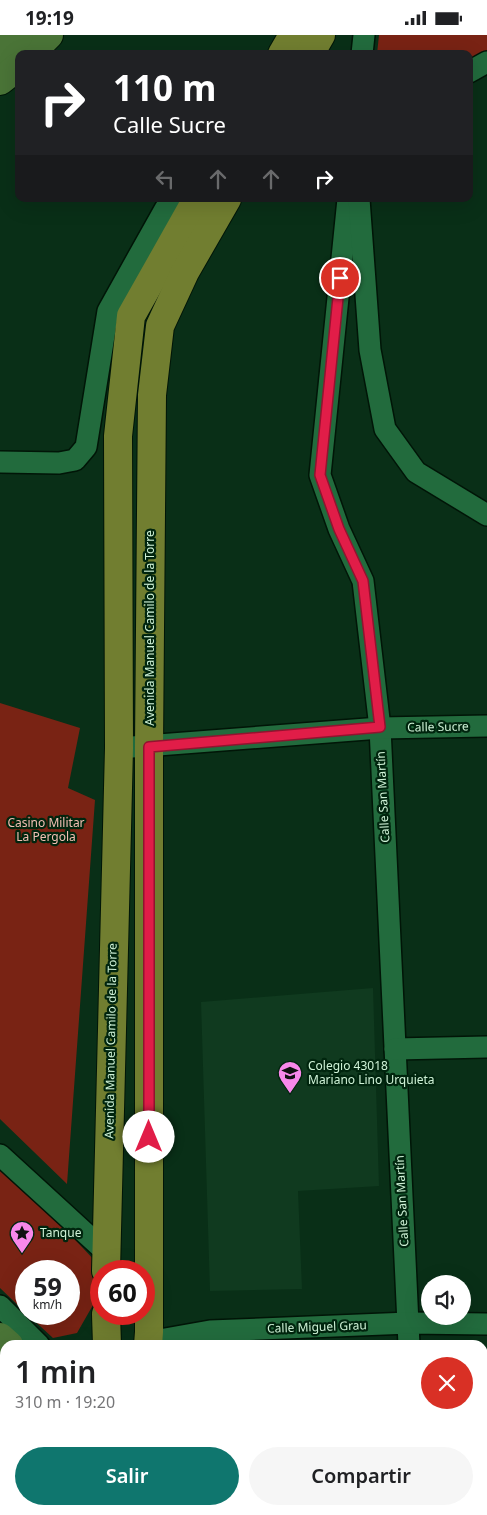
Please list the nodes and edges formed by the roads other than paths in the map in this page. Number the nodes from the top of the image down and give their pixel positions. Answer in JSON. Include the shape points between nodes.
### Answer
{"nodes":[{"id":1,"x":19,"y":35,"type":"edge"},
{"id":2,"x":49,"y":35,"type":"edge"},
{"id":3,"x":293,"y":35,"type":"edge"},
{"id":4,"x":321,"y":35,"type":"edge"},
{"id":5,"x":364,"y":35,"type":"edge"},
{"id":6,"x":29,"y":50,"type":"edge"},
{"id":7,"x":284,"y":50,"type":"edge"},
{"id":8,"x":312,"y":50,"type":"edge"},
{"id":9,"x":362,"y":50,"type":"edge"},
{"id":10,"x":487,"y":62,"type":"edge"},
{"id":11,"x":11,"y":63,"type":"edge"},
{"id":12,"x":473,"y":70,"type":"edge"},
{"id":13,"x":171,"y":202,"type":"edge"},
{"id":14,"x":195,"y":202,"type":"edge"},
{"id":15,"x":225,"y":202,"type":"edge"},
{"id":16,"x":348,"y":202,"type":"edge"},
{"id":17,"x":359,"y":202,"type":"edge"},
{"id":18,"x":0,"y":462,"type":"edge"},
{"id":19,"x":487,"y":515,"type":"edge"},
{"id":20,"x":487,"y":726,"type":"edge"},
{"id":21,"x":380,"y":727,"type":"junction"},
{"id":22,"x":149,"y":747,"type":"junction"},
{"id":23,"x":119,"y":748,"type":"junction"},
{"id":24,"x":487,"y":1047,"type":"edge"},
{"id":25,"x":395,"y":1049,"type":"junction"},
{"id":26,"x":0,"y":1155,"type":"edge"},
{"id":27,"x":104,"y":1260,"type":"edge"},
{"id":28,"x":106,"y":1260,"type":"edge"},
{"id":29,"x":0,"y":1306,"type":"edge"},
{"id":30,"x":408,"y":1323,"type":"junction"},
{"id":31,"x":487,"y":1324,"type":"edge"},
{"id":32,"x":106,"y":1325,"type":"edge"},
{"id":33,"x":210,"y":1338,"type":"edge"},
{"id":34,"x":34,"y":1340,"type":"edge"},
{"id":35,"x":107,"y":1340,"type":"edge"},
{"id":36,"x":146,"y":1340,"type":"edge"},
{"id":37,"x":188,"y":1340,"type":"edge"},
{"id":38,"x":409,"y":1340,"type":"edge"}],
"edges":[{"from":1,"to":11,"type":"main road"},
{"from":2,"to":6,"type":"main road"},
{"from":3,"to":7,"type":"main road"},
{"from":4,"to":8,"type":"main road"},
{"from":5,"to":9,"type":"street"},
{"from":10,"to":12,"type":"street"},
{"from":13,"to":18,"type":"street","via":[[164,209],[108,311],[86,447],[75,460],[59,463]]},
{"from":14,"to":23,"type":"main road","name":"Avenida Manuel Camilo de la Torre","via":[[131,316],[118,436]]},
{"from":15,"to":22,"type":"main road","name":"Avenida Manuel Camilo de la Torre","via":[[185,272],[160,326],[152,395]]},
{"from":16,"to":21,"type":"street","name":"Calle San Martín","via":[[320,475],[339,529],[363,581]]},
{"from":17,"to":19,"type":"street","via":[[370,350],[385,429],[416,472]]},
{"from":20,"to":21,"type":"street","name":"Calle Sucre"},
{"from":21,"to":22,"type":"street","name":"Calle Sucre"},
{"from":21,"to":25,"type":"street","name":"Calle San Martín"},
{"from":22,"to":23,"type":"street","name":"Calle Sucre"},
{"from":22,"to":36,"type":"main road","name":"Avenida Manuel Camilo de la Torre","via":[[149,1332]]},
{"from":23,"to":28,"type":"main road","name":"Avenida Manuel Camilo de la Torre"},
{"from":24,"to":25,"type":"street"},
{"from":25,"to":30,"type":"street","name":"Calle San Martín"},
{"from":26,"to":27,"type":"street"},
{"from":29,"to":34,"type":"street"},
{"from":30,"to":31,"type":"street","name":"Calle Miguel Grau"},
{"from":30,"to":33,"type":"street","name":"Calle Miguel Grau"},
{"from":30,"to":38,"type":"street","name":"Calle San Martín"},
{"from":32,"to":35,"type":"main road"},
{"from":33,"to":37,"type":"street","name":"Calle Miguel Grau"}]}
